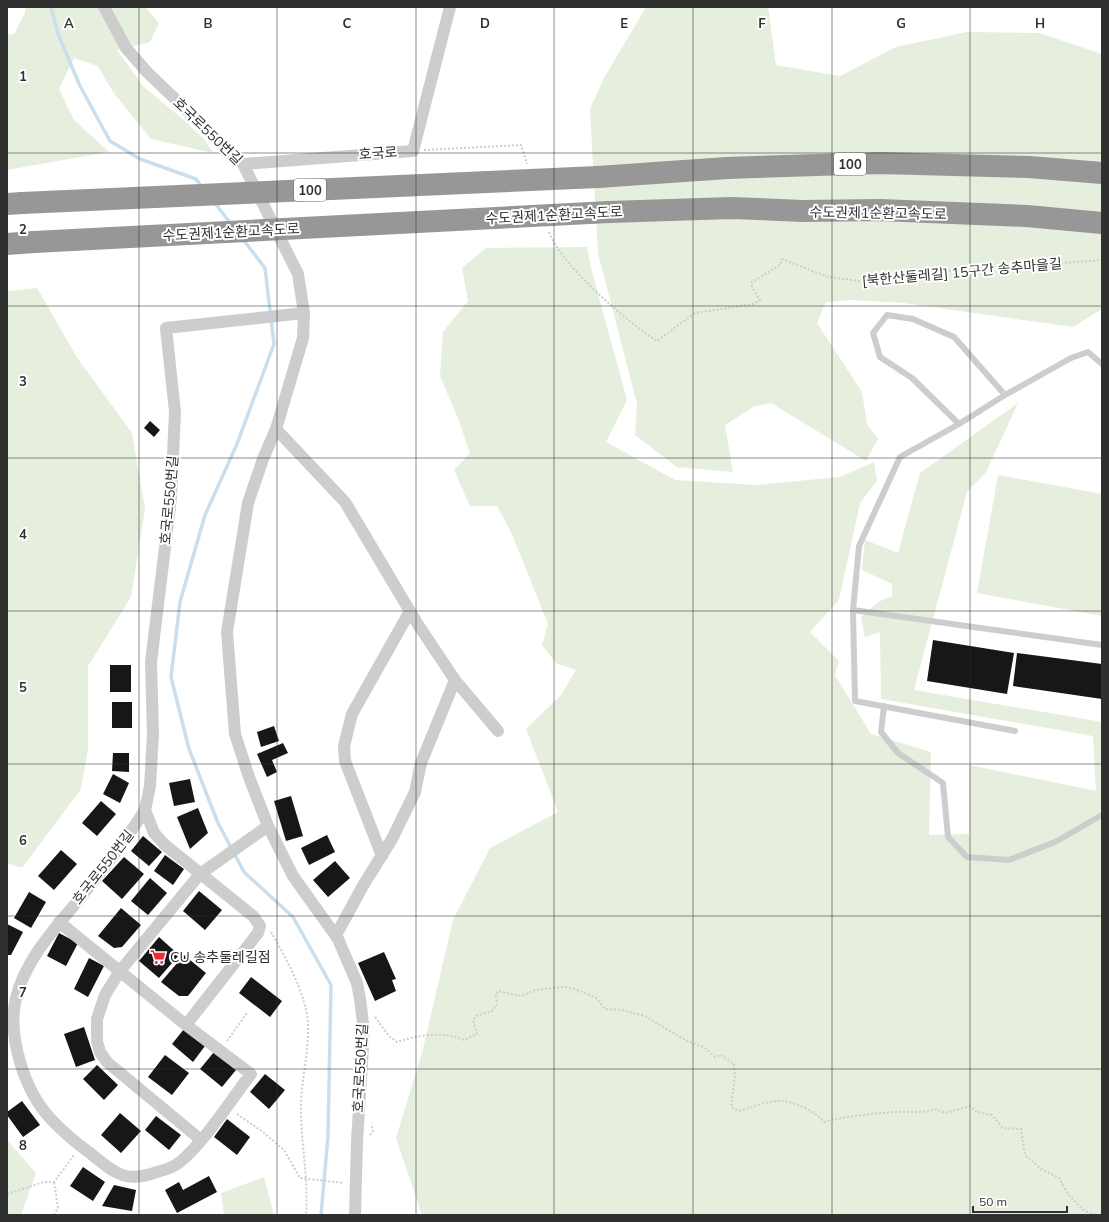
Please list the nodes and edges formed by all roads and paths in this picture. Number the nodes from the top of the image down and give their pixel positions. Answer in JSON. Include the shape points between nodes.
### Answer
{"nodes":[{"id":1,"x":104,"y":7,"type":"edge"},
{"id":2,"x":450,"y":7,"type":"edge"},
{"id":3,"x":243,"y":164,"type":"junction"},
{"id":4,"x":1102,"y":173,"type":"edge"},
{"id":5,"x":14,"y":204,"type":"edge"},
{"id":6,"x":1102,"y":223,"type":"edge"},
{"id":7,"x":7,"y":244,"type":"edge"},
{"id":8,"x":1102,"y":260,"type":"edge"},
{"id":9,"x":304,"y":313,"type":"junction"},
{"id":10,"x":657,"y":341,"type":"dead end"},
{"id":11,"x":1102,"y":364,"type":"edge"},
{"id":12,"x":1005,"y":395,"type":"junction"},
{"id":13,"x":959,"y":424,"type":"junction"},
{"id":14,"x":276,"y":429,"type":"junction"},
{"id":15,"x":853,"y":610,"type":"junction"},
{"id":16,"x":410,"y":611,"type":"junction"},
{"id":17,"x":1102,"y":644,"type":"edge"},
{"id":18,"x":455,"y":680,"type":"junction"},
{"id":19,"x":884,"y":706,"type":"junction"},
{"id":20,"x":1015,"y":730,"type":"dead end"},
{"id":21,"x":498,"y":731,"type":"dead end"},
{"id":22,"x":144,"y":810,"type":"junction"},
{"id":23,"x":1102,"y":816,"type":"edge"},
{"id":24,"x":268,"y":826,"type":"junction"},
{"id":25,"x":382,"y":856,"type":"junction"},
{"id":26,"x":200,"y":874,"type":"junction"},
{"id":27,"x":59,"y":922,"type":"junction"},
{"id":28,"x":260,"y":926,"type":"junction"},
{"id":29,"x":336,"y":935,"type":"junction"},
{"id":30,"x":120,"y":971,"type":"junction"},
{"id":31,"x":360,"y":999,"type":"junction"},
{"id":32,"x":248,"y":1013,"type":"dead end"},
{"id":33,"x":186,"y":1025,"type":"junction"},
{"id":34,"x":221,"y":1050,"type":"junction"},
{"id":35,"x":226,"y":1106,"type":"junction"},
{"id":36,"x":201,"y":1140,"type":"junction"},
{"id":37,"x":80,"y":1146,"type":"junction"},
{"id":38,"x":306,"y":1179,"type":"junction"},
{"id":39,"x":54,"y":1182,"type":"junction"},
{"id":40,"x":355,"y":1184,"type":"junction"},
{"id":41,"x":7,"y":1194,"type":"edge"},
{"id":42,"x":54,"y":1215,"type":"edge"},
{"id":43,"x":306,"y":1215,"type":"edge"},
{"id":44,"x":355,"y":1215,"type":"edge"},
{"id":45,"x":1096,"y":1215,"type":"edge"}],
"edges":[{"from":1,"to":3,"type":"street","name":"호국로550번길","via":[[126,48],[147,72]]},
{"from":2,"to":3,"type":"street","name":"호국로","via":[[413,151]]},
{"from":3,"to":9,"type":"street","name":"호국로550번길","via":[[298,274]]},
{"from":4,"to":5,"type":"highway","number":"100","bridge":true,"via":[[1029,167],[880,164],[727,168],[598,177]]},
{"from":6,"to":7,"type":"highway","name":"수도권제1순환고속도로","bridge":true,"via":[[1027,216],[880,210],[803,211],[732,208],[610,212]]},
{"from":8,"to":10,"type":"path","name":"[북한산둘레길] 15구간 송추마을길","via":[[881,276],[860,281],[822,276],[782,259],[780,266],[752,282],[752,287],[760,300],[754,304],[695,313]]},
{"from":9,"to":14,"type":"street","name":"호국로550번길","via":[[303,338]]},
{"from":9,"to":22,"type":"street","name":"호국로550번길","via":[[166,328],[175,412],[171,498],[151,662],[153,734],[150,786]]},
{"from":11,"to":12,"type":"lane","via":[[1088,352],[1071,358]]},
{"from":12,"to":13,"type":"lane"},
{"from":12,"to":13,"type":"lane","via":[[954,337],[913,319],[887,316],[873,333],[880,358],[912,378]]},
{"from":13,"to":15,"type":"lane","via":[[900,457],[859,546]]},
{"from":14,"to":16,"type":"street","via":[[345,502]]},
{"from":14,"to":24,"type":"street","name":"호국로550번길","via":[[248,503],[228,632],[235,734]]},
{"from":15,"to":17,"type":"lane"},
{"from":15,"to":19,"type":"lane","via":[[855,701]]},
{"from":16,"to":18,"type":"street"},
{"from":16,"to":25,"type":"street","via":[[352,714],[344,746],[344,761]]},
{"from":18,"to":21,"type":"street"},
{"from":18,"to":25,"type":"street","via":[[421,763],[415,792]]},
{"from":19,"to":20,"type":"lane"},
{"from":19,"to":23,"type":"lane","via":[[881,732],[898,753],[943,783],[948,837],[967,857],[1009,860],[1055,842]]},
{"from":22,"to":26,"type":"street","name":"호국로550번길","via":[[154,833]]},
{"from":22,"to":27,"type":"street","name":"호국로550번길","via":[[127,838]]},
{"from":24,"to":26,"type":"street"},
{"from":24,"to":29,"type":"street","name":"호국로550번길","via":[[293,876]]},
{"from":25,"to":29,"type":"street"},
{"from":26,"to":28,"type":"street","name":"호국로550번길","via":[[253,916]]},
{"from":26,"to":30,"type":"street"},
{"from":27,"to":30,"type":"street","name":"호국로550번길"},
{"from":27,"to":37,"type":"street","name":"호국로550번길","via":[[33,958],[23,977],[13,1018],[19,1061],[29,1084],[49,1117]]},
{"from":28,"to":33,"type":"street","via":[[258,934]]},
{"from":28,"to":38,"type":"path","via":[[271,932],[288,961],[308,1022],[301,1103]]},
{"from":29,"to":31,"type":"street","name":"호국로550번길","via":[[353,972]]},
{"from":30,"to":33,"type":"street","name":"호국로550번길"},
{"from":30,"to":36,"type":"street","via":[[104,995],[96,1019],[100,1052],[116,1071]]},
{"from":31,"to":40,"type":"street","name":"호국로550번길","via":[[364,1031]]},
{"from":31,"to":45,"type":"path","via":[[371,1008],[377,1021],[397,1042],[413,1037],[449,1035],[464,1040],[477,1034],[473,1020],[476,1016],[492,1011],[497,1005],[498,991],[521,996],[535,990],[575,988],[596,998],[605,1009],[645,1016],[687,1041],[704,1047],[715,1057],[721,1055],[734,1064],[732,1107],[740,1111],[775,1100],[794,1103],[820,1116],[824,1122],[892,1112],[924,1113],[936,1109],[945,1113],[970,1106],[978,1112],[992,1115],[1003,1128],[1021,1129],[1025,1155],[1041,1169],[1058,1178],[1068,1194],[1084,1210]]},
{"from":32,"to":34,"type":"path"},
{"from":33,"to":34,"type":"street","name":"호국로550번길"},
{"from":34,"to":35,"type":"street","name":"호국로550번길","via":[[251,1074]]},
{"from":35,"to":36,"type":"street","name":"호국로550번길"},
{"from":35,"to":38,"type":"path","via":[[284,1150],[300,1178]]},
{"from":36,"to":37,"type":"street","name":"호국로550번길","via":[[179,1162],[156,1173],[139,1176],[113,1172]]},
{"from":37,"to":39,"type":"path"},
{"from":38,"to":40,"type":"path"},
{"from":38,"to":43,"type":"path"},
{"from":39,"to":41,"type":"path","via":[[44,1182]]},
{"from":39,"to":42,"type":"path","via":[[58,1208]]},
{"from":40,"to":44,"type":"street","name":"호국로550번길"}]}
